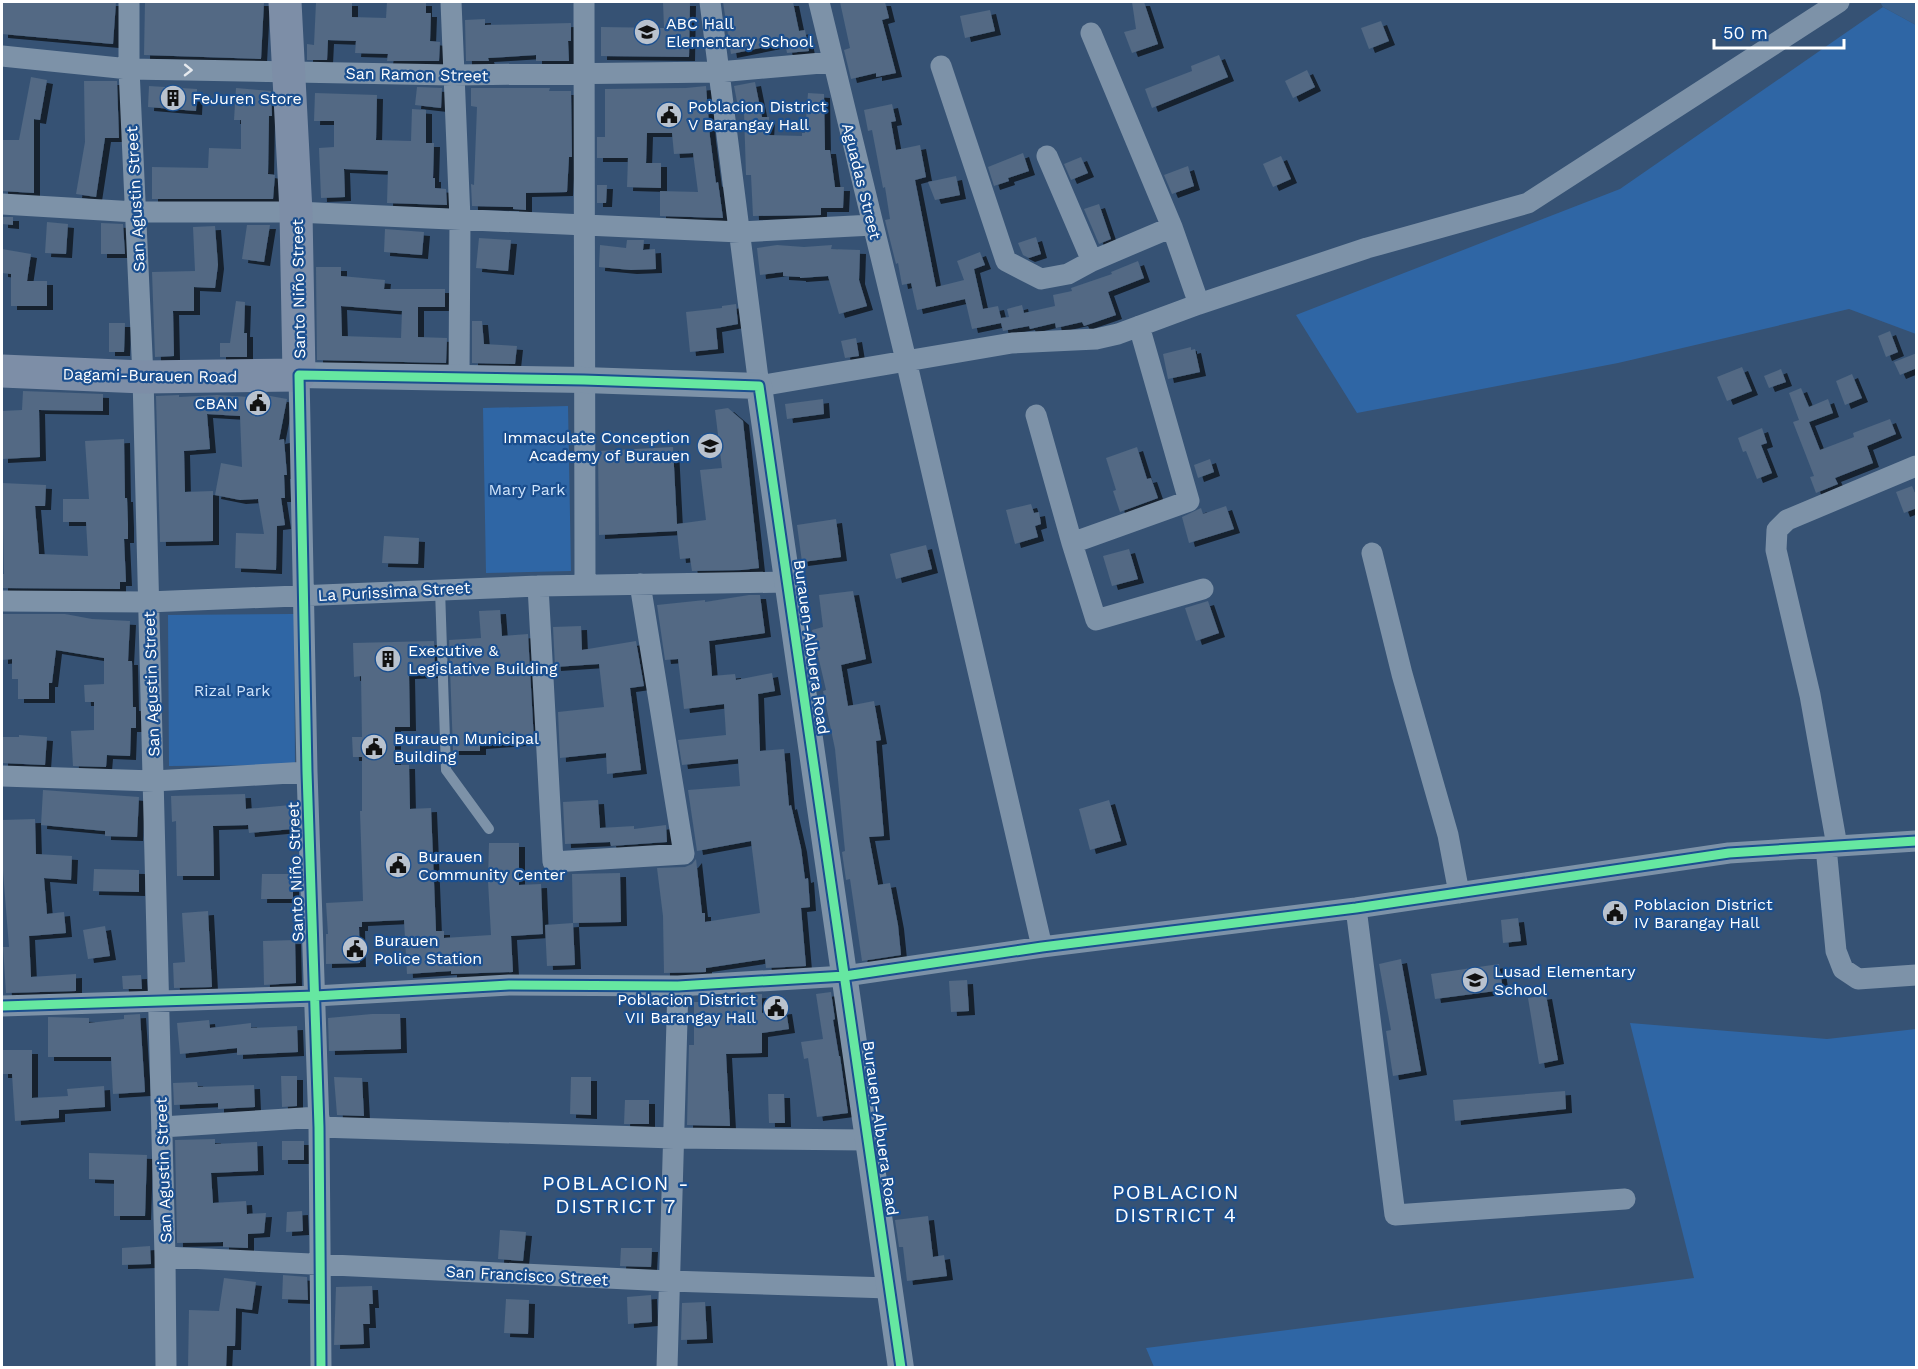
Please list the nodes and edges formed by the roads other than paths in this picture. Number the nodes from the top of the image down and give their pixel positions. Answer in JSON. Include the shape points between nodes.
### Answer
{"nodes":[{"id":1,"x":129,"y":2,"type":"edge"},
{"id":2,"x":285,"y":2,"type":"edge"},
{"id":3,"x":451,"y":2,"type":"edge"},
{"id":4,"x":584,"y":2,"type":"edge"},
{"id":5,"x":710,"y":2,"type":"edge"},
{"id":6,"x":819,"y":2,"type":"edge"},
{"id":7,"x":1839,"y":2,"type":"edge"},
{"id":8,"x":1091,"y":33,"type":"dead end"},
{"id":9,"x":2,"y":56,"type":"edge"},
{"id":10,"x":833,"y":62,"type":"junction"},
{"id":11,"x":941,"y":66,"type":"dead end"},
{"id":12,"x":129,"y":69,"type":"junction"},
{"id":13,"x":718,"y":72,"type":"junction"},
{"id":14,"x":289,"y":73,"type":"junction"},
{"id":15,"x":453,"y":75,"type":"junction"},
{"id":16,"x":584,"y":75,"type":"junction"},
{"id":17,"x":1047,"y":156,"type":"dead end"},
{"id":18,"x":2,"y":204,"type":"edge"},
{"id":19,"x":136,"y":212,"type":"junction"},
{"id":20,"x":296,"y":212,"type":"junction"},
{"id":21,"x":460,"y":219,"type":"junction"},
{"id":22,"x":583,"y":225,"type":"junction"},
{"id":23,"x":873,"y":225,"type":"junction"},
{"id":24,"x":1172,"y":227,"type":"junction"},
{"id":25,"x":740,"y":232,"type":"junction"},
{"id":26,"x":1092,"y":261,"type":"junction"},
{"id":27,"x":1199,"y":304,"type":"junction"},
{"id":28,"x":1139,"y":326,"type":"junction"},
{"id":29,"x":906,"y":360,"type":"junction"},
{"id":30,"x":2,"y":371,"type":"edge"},
{"id":31,"x":299,"y":375,"type":"junction"},
{"id":32,"x":143,"y":376,"type":"junction"},
{"id":33,"x":459,"y":378,"type":"junction"},
{"id":34,"x":584,"y":380,"type":"junction"},
{"id":35,"x":759,"y":386,"type":"junction"},
{"id":36,"x":1036,"y":415,"type":"dead end"},
{"id":37,"x":1917,"y":466,"type":"edge"},
{"id":38,"x":1072,"y":543,"type":"junction"},
{"id":39,"x":1372,"y":553,"type":"dead end"},
{"id":40,"x":787,"y":582,"type":"junction"},
{"id":41,"x":585,"y":584,"type":"junction"},
{"id":42,"x":640,"y":584,"type":"junction"},
{"id":43,"x":538,"y":586,"type":"junction"},
{"id":44,"x":440,"y":589,"type":"junction"},
{"id":45,"x":1203,"y":589,"type":"dead end"},
{"id":46,"x":304,"y":596,"type":"junction"},
{"id":47,"x":2,"y":601,"type":"edge"},
{"id":48,"x":148,"y":602,"type":"junction"},
{"id":49,"x":307,"y":772,"type":"junction"},
{"id":50,"x":2,"y":776,"type":"edge"},
{"id":51,"x":154,"y":781,"type":"junction"},
{"id":52,"x":489,"y":829,"type":"dead end"},
{"id":53,"x":1917,"y":841,"type":"edge"},
{"id":54,"x":1831,"y":847,"type":"junction"},
{"id":55,"x":1459,"y":893,"type":"junction"},
{"id":56,"x":1356,"y":908,"type":"junction"},
{"id":57,"x":1042,"y":947,"type":"junction"},
{"id":58,"x":1917,"y":975,"type":"edge"},
{"id":59,"x":845,"y":976,"type":"junction"},
{"id":60,"x":678,"y":986,"type":"junction"},
{"id":61,"x":315,"y":996,"type":"junction"},
{"id":62,"x":158,"y":1002,"type":"junction"},
{"id":63,"x":2,"y":1006,"type":"edge"},
{"id":64,"x":319,"y":1122,"type":"junction"},
{"id":65,"x":162,"y":1127,"type":"junction"},
{"id":66,"x":674,"y":1138,"type":"junction"},
{"id":67,"x":867,"y":1140,"type":"junction"},
{"id":68,"x":1625,"y":1198,"type":"dead end"},
{"id":69,"x":165,"y":1257,"type":"junction"},
{"id":70,"x":321,"y":1265,"type":"junction"},
{"id":71,"x":669,"y":1281,"type":"junction"},
{"id":72,"x":889,"y":1288,"type":"junction"},
{"id":73,"x":166,"y":1368,"type":"edge"},
{"id":74,"x":321,"y":1368,"type":"edge"},
{"id":75,"x":667,"y":1368,"type":"edge"},
{"id":76,"x":901,"y":1368,"type":"edge"}],
"edges":[{"from":1,"to":12,"type":"street","name":"San Agustin Street"},
{"from":2,"to":14,"type":"main road","name":"Santo Niño Street"},
{"from":3,"to":15,"type":"street"},
{"from":4,"to":16,"type":"street"},
{"from":5,"to":13,"type":"street"},
{"from":6,"to":10,"type":"street","name":"Aguadas Street"},
{"from":7,"to":27,"type":"street","via":[[1528,203],[1367,248]]},
{"from":8,"to":24,"type":"street"},
{"from":9,"to":12,"type":"street","name":"San Ramon Street"},
{"from":10,"to":13,"type":"street","name":"San Ramon Street"},
{"from":10,"to":23,"type":"street","name":"Aguadas Street"},
{"from":11,"to":26,"type":"street","via":[[1006,261],[1041,279],[1068,274]]},
{"from":12,"to":14,"type":"street","name":"San Ramon Street","one_way":true},
{"from":12,"to":19,"type":"street","name":"San Agustin Street"},
{"from":13,"to":16,"type":"street","name":"San Ramon Street"},
{"from":13,"to":25,"type":"street"},
{"from":14,"to":15,"type":"street","name":"San Ramon Street"},
{"from":14,"to":20,"type":"main road","name":"Santo Niño Street"},
{"from":15,"to":16,"type":"street","name":"San Ramon Street"},
{"from":15,"to":21,"type":"street"},
{"from":16,"to":22,"type":"street"},
{"from":17,"to":26,"type":"street"},
{"from":18,"to":19,"type":"street"},
{"from":19,"to":20,"type":"street"},
{"from":19,"to":32,"type":"street","name":"San Agustin Street"},
{"from":20,"to":21,"type":"street"},
{"from":20,"to":31,"type":"main road","name":"Santo Niño Street"},
{"from":21,"to":22,"type":"street"},
{"from":21,"to":33,"type":"street"},
{"from":22,"to":25,"type":"street"},
{"from":22,"to":34,"type":"street"},
{"from":23,"to":25,"type":"street"},
{"from":23,"to":29,"type":"street","name":"Aguadas Street"},
{"from":24,"to":26,"type":"street"},
{"from":24,"to":27,"type":"street"},
{"from":25,"to":35,"type":"street"},
{"from":27,"to":28,"type":"street"},
{"from":28,"to":29,"type":"street","via":[[1096,339],[1012,344]]},
{"from":28,"to":38,"type":"street","via":[[1189,501]]},
{"from":29,"to":35,"type":"street"},
{"from":29,"to":57,"type":"street","name":"Aguadas Street"},
{"from":30,"to":32,"type":"main road","name":"Dagami-Burauen Road"},
{"from":31,"to":32,"type":"main road","name":"Dagami-Burauen Road"},
{"from":31,"to":33,"type":"street"},
{"from":31,"to":46,"type":"street","name":"Santo Niño Street"},
{"from":32,"to":48,"type":"street","name":"San Agustin Street"},
{"from":33,"to":34,"type":"street"},
{"from":34,"to":35,"type":"street"},
{"from":34,"to":41,"type":"street"},
{"from":35,"to":40,"type":"street","name":"Burauen-Albuera Road"},
{"from":36,"to":38,"type":"street"},
{"from":37,"to":54,"type":"street","via":[[1788,520],[1777,530],[1776,550],[1810,695]]},
{"from":38,"to":45,"type":"street","via":[[1096,620]]},
{"from":39,"to":55,"type":"street","via":[[1448,835]]},
{"from":40,"to":42,"type":"street","name":"La Purissima Street"},
{"from":40,"to":59,"type":"street","name":"Burauen-Albuera Road"},
{"from":41,"to":42,"type":"street","name":"La Purissima Street"},
{"from":41,"to":43,"type":"street","name":"La Purissima Street"},
{"from":42,"to":43,"type":"street","via":[[684,854],[553,862]]},
{"from":43,"to":44,"type":"street","name":"La Purissima Street"},
{"from":44,"to":46,"type":"street","name":"La Purissima Street"},
{"from":44,"to":52,"type":"lane","via":[[446,770]]},
{"from":46,"to":48,"type":"street","name":"La Purissima Street"},
{"from":46,"to":49,"type":"street","name":"Santo Niño Street"},
{"from":47,"to":48,"type":"street","name":"La Purissima Street"},
{"from":48,"to":51,"type":"street","name":"San Agustin Street"},
{"from":49,"to":51,"type":"street"},
{"from":49,"to":61,"type":"street","name":"Santo Niño Street"},
{"from":50,"to":51,"type":"street"},
{"from":51,"to":62,"type":"street","name":"San Agustin Street"},
{"from":53,"to":54,"type":"street"},
{"from":54,"to":55,"type":"street","via":[[1730,853]]},
{"from":54,"to":58,"type":"street","via":[[1836,951],[1843,969],[1858,979]]},
{"from":55,"to":56,"type":"street"},
{"from":56,"to":57,"type":"street"},
{"from":56,"to":68,"type":"street","via":[[1395,1215]]},
{"from":57,"to":59,"type":"street"},
{"from":59,"to":60,"type":"street"},
{"from":59,"to":67,"type":"street","name":"Burauen-Albuera Road"},
{"from":60,"to":61,"type":"street","via":[[509,985]]},
{"from":60,"to":66,"type":"street"},
{"from":61,"to":62,"type":"street"},
{"from":61,"to":64,"type":"street","name":"Santo Niño Street"},
{"from":62,"to":63,"type":"street"},
{"from":62,"to":65,"type":"street","name":"San Agustin Street"},
{"from":64,"to":65,"type":"street"},
{"from":64,"to":66,"type":"street"},
{"from":64,"to":70,"type":"street","name":"Santo Niño Street"},
{"from":65,"to":69,"type":"street","name":"San Agustin Street"},
{"from":66,"to":67,"type":"street"},
{"from":66,"to":71,"type":"street"},
{"from":67,"to":72,"type":"street","name":"Burauen-Albuera Road"},
{"from":69,"to":70,"type":"street","name":"San Francisco Street"},
{"from":69,"to":73,"type":"street","name":"San Agustin Street"},
{"from":70,"to":71,"type":"street","name":"San Francisco Street"},
{"from":70,"to":74,"type":"street","name":"Santo Niño Street"},
{"from":71,"to":72,"type":"street","name":"San Francisco Street"},
{"from":71,"to":75,"type":"street"},
{"from":72,"to":76,"type":"street","name":"Burauen-Albuera Road"}]}
